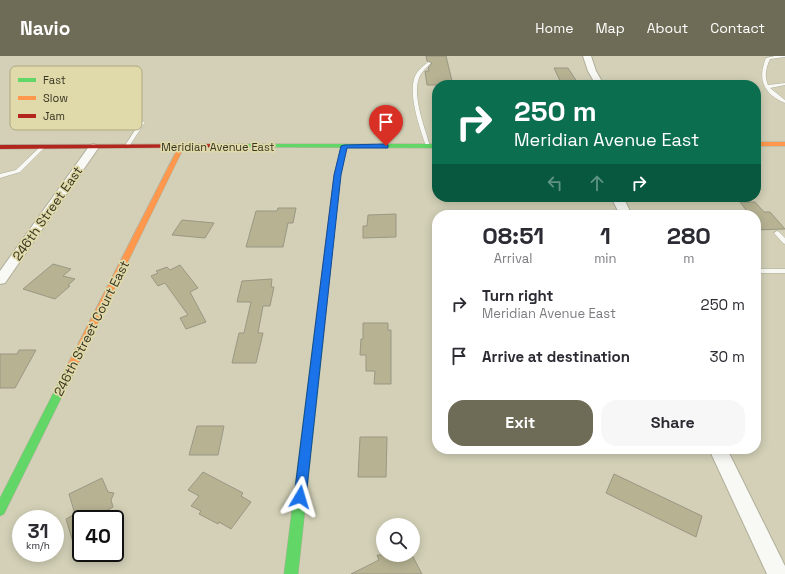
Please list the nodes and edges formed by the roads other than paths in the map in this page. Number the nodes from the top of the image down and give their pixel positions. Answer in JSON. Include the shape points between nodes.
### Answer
{"nodes":[{"id":1,"x":587,"y":56,"type":"edge"},
{"id":2,"x":785,"y":56,"type":"edge"},
{"id":3,"x":429,"y":63,"type":"dead end"},
{"id":4,"x":597,"y":80,"type":"edge"},
{"id":5,"x":785,"y":84,"type":"edge"},
{"id":6,"x":766,"y":87,"type":"junction"},
{"id":7,"x":785,"y":102,"type":"edge"},
{"id":8,"x":137,"y":130,"type":"edge"},
{"id":9,"x":432,"y":144,"type":"edge"},
{"id":10,"x":761,"y":144,"type":"edge"},
{"id":11,"x":785,"y":144,"type":"edge"},
{"id":12,"x":344,"y":146,"type":"junction"},
{"id":13,"x":432,"y":146,"type":"edge"},
{"id":14,"x":0,"y":147,"type":"edge"},
{"id":15,"x":43,"y":147,"type":"junction"},
{"id":16,"x":94,"y":147,"type":"junction"},
{"id":17,"x":126,"y":147,"type":"junction"},
{"id":18,"x":181,"y":147,"type":"junction"},
{"id":19,"x":0,"y":176,"type":"edge"},
{"id":20,"x":777,"y":233,"type":"dead end"},
{"id":21,"x":785,"y":242,"type":"edge"},
{"id":22,"x":761,"y":271,"type":"edge"},
{"id":23,"x":785,"y":271,"type":"edge"},
{"id":24,"x":0,"y":280,"type":"edge"},
{"id":25,"x":720,"y":454,"type":"edge"},
{"id":26,"x":0,"y":510,"type":"edge"},
{"id":27,"x":291,"y":574,"type":"edge"},
{"id":28,"x":778,"y":574,"type":"edge"}],
"edges":[{"from":1,"to":4,"type":"street"},
{"from":2,"to":6,"type":"lane","via":[[768,58],[762,78]]},
{"from":3,"to":9,"type":"lane","via":[[416,81],[421,126]]},
{"from":5,"to":6,"type":"lane"},
{"from":6,"to":7,"type":"lane"},
{"from":8,"to":17,"type":"lane"},
{"from":10,"to":11,"type":"street"},
{"from":12,"to":13,"type":"street","name":"Meridian Avenue East"},
{"from":12,"to":18,"type":"street","name":"Meridian Avenue East"},
{"from":12,"to":27,"type":"street","via":[[337,175]]},
{"from":14,"to":15,"type":"street","name":"Meridian Avenue East"},
{"from":15,"to":16,"type":"street","name":"Meridian Avenue East"},
{"from":15,"to":19,"type":"lane","via":[[18,171]]},
{"from":16,"to":17,"type":"street","name":"Meridian Avenue East"},
{"from":16,"to":24,"type":"street","name":"246th Street East"},
{"from":17,"to":18,"type":"street","name":"Meridian Avenue East"},
{"from":18,"to":26,"type":"street","name":"246th Street Court East"},
{"from":20,"to":21,"type":"lane"},
{"from":22,"to":23,"type":"lane"},
{"from":25,"to":28,"type":"street"}]}
